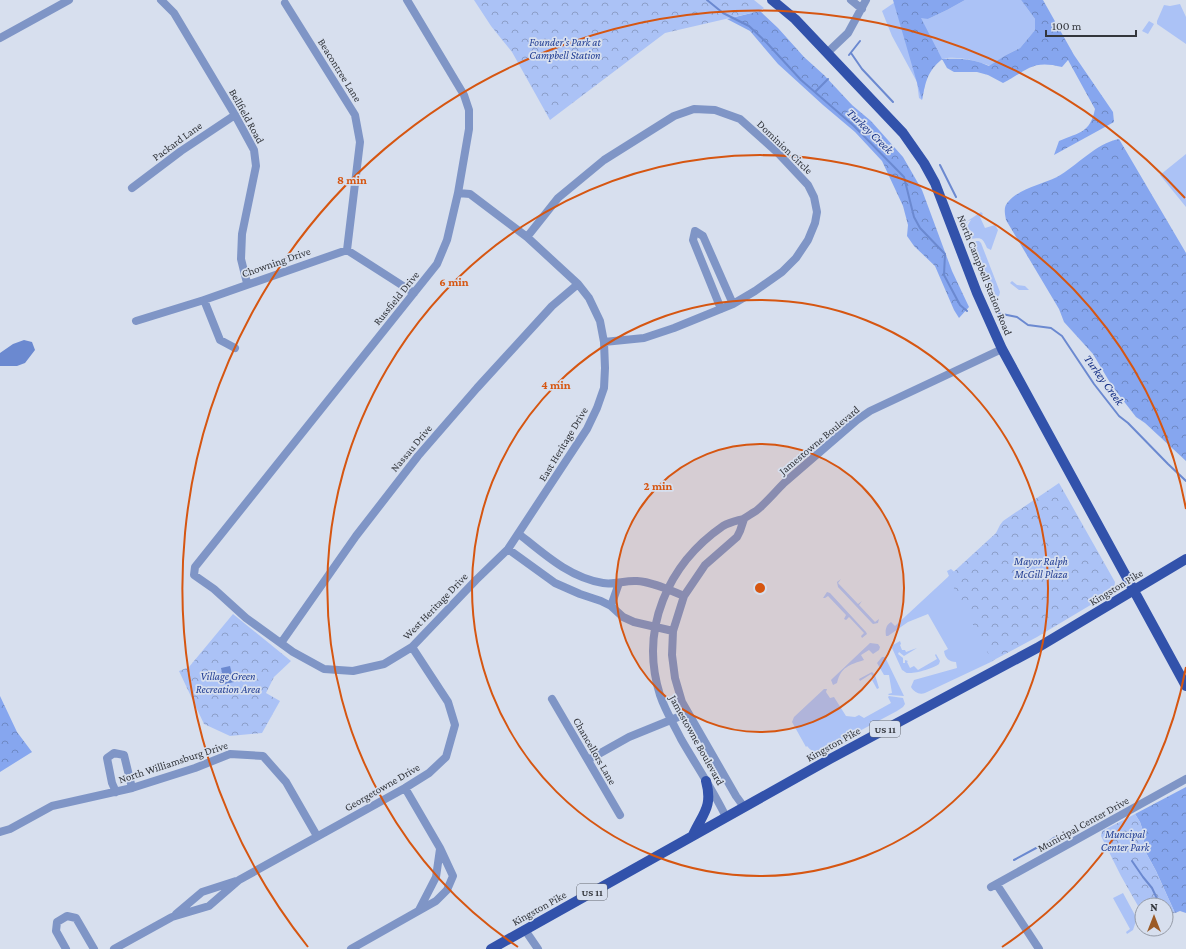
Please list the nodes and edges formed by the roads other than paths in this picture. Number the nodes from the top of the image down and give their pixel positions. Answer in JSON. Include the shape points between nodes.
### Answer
{"nodes":[{"id":1,"x":69,"y":0,"type":"edge"},
{"id":2,"x":161,"y":0,"type":"edge"},
{"id":3,"x":407,"y":0,"type":"edge"},
{"id":4,"x":772,"y":0,"type":"edge"},
{"id":5,"x":851,"y":0,"type":"edge"},
{"id":6,"x":866,"y":0,"type":"edge"},
{"id":7,"x":285,"y":3,"type":"dead end"},
{"id":8,"x":862,"y":9,"type":"junction"},
{"id":9,"x":0,"y":38,"type":"edge"},
{"id":10,"x":827,"y":53,"type":"junction"},
{"id":11,"x":235,"y":114,"type":"junction"},
{"id":12,"x":132,"y":188,"type":"dead end"},
{"id":13,"x":458,"y":193,"type":"junction"},
{"id":14,"x":527,"y":237,"type":"junction"},
{"id":15,"x":347,"y":250,"type":"junction"},
{"id":16,"x":247,"y":283,"type":"junction"},
{"id":17,"x":578,"y":284,"type":"junction"},
{"id":18,"x":414,"y":293,"type":"junction"},
{"id":19,"x":204,"y":300,"type":"junction"},
{"id":20,"x":733,"y":304,"type":"junction"},
{"id":21,"x":722,"y":309,"type":"junction"},
{"id":22,"x":136,"y":321,"type":"dead end"},
{"id":23,"x":604,"y":342,"type":"junction"},
{"id":24,"x":235,"y":348,"type":"dead end"},
{"id":25,"x":1002,"y":349,"type":"junction"},
{"id":26,"x":744,"y":519,"type":"junction"},
{"id":27,"x":519,"y":534,"type":"junction"},
{"id":28,"x":508,"y":549,"type":"junction"},
{"id":29,"x":1186,"y":559,"type":"edge"},
{"id":30,"x":195,"y":567,"type":"joint"},
{"id":31,"x":618,"y":582,"type":"junction"},
{"id":32,"x":667,"y":590,"type":"junction"},
{"id":33,"x":1134,"y":590,"type":"junction"},
{"id":34,"x":684,"y":596,"type":"junction"},
{"id":35,"x":611,"y":606,"type":"junction"},
{"id":36,"x":655,"y":628,"type":"junction"},
{"id":37,"x":672,"y":631,"type":"junction"},
{"id":38,"x":281,"y":643,"type":"junction"},
{"id":39,"x":412,"y":647,"type":"junction"},
{"id":40,"x":1186,"y":686,"type":"edge"},
{"id":41,"x":552,"y":699,"type":"dead end"},
{"id":42,"x":688,"y":713,"type":"junction"},
{"id":43,"x":671,"y":720,"type":"junction"},
{"id":44,"x":588,"y":760,"type":"junction"},
{"id":45,"x":1186,"y":780,"type":"edge"},
{"id":46,"x":706,"y":781,"type":"junction"},
{"id":47,"x":132,"y":788,"type":"junction"},
{"id":48,"x":405,"y":788,"type":"junction"},
{"id":49,"x":116,"y":792,"type":"junction"},
{"id":50,"x":744,"y":807,"type":"junction"},
{"id":51,"x":620,"y":815,"type":"dead end"},
{"id":52,"x":726,"y":818,"type":"junction"},
{"id":53,"x":0,"y":832,"type":"edge"},
{"id":54,"x":693,"y":835,"type":"junction"},
{"id":55,"x":317,"y":836,"type":"junction"},
{"id":56,"x":440,"y":848,"type":"junction"},
{"id":57,"x":239,"y":880,"type":"junction"},
{"id":58,"x":419,"y":910,"type":"junction"},
{"id":59,"x":172,"y":917,"type":"junction"},
{"id":60,"x":525,"y":930,"type":"junction"},
{"id":61,"x":66,"y":949,"type":"edge"},
{"id":62,"x":94,"y":949,"type":"edge"},
{"id":63,"x":114,"y":949,"type":"edge"},
{"id":64,"x":351,"y":949,"type":"edge"},
{"id":65,"x":491,"y":949,"type":"edge"},
{"id":66,"x":538,"y":949,"type":"edge"},
{"id":67,"x":1038,"y":949,"type":"edge"}],
"edges":[{"from":1,"to":9,"type":"street"},
{"from":2,"to":11,"type":"street","name":"Bellfield Road","via":[[174,13]]},
{"from":3,"to":13,"type":"street","name":"Russfield Drive","via":[[464,95],[468,110],[469,129]]},
{"from":4,"to":10,"type":"main road","name":"North Campbell Station Road","via":[[795,19]]},
{"from":5,"to":8,"type":"street"},
{"from":6,"to":8,"type":"street"},
{"from":7,"to":15,"type":"street","name":"Beacontree Lane","via":[[354,114],[360,142]]},
{"from":8,"to":10,"type":"street","via":[[848,33]]},
{"from":10,"to":25,"type":"main road","name":"North Campbell Station Road","via":[[903,133],[924,163],[935,183],[977,293]]},
{"from":11,"to":12,"type":"street","name":"Packard Lane"},
{"from":11,"to":16,"type":"street","name":"Bellfield Road","via":[[254,150],[256,166],[242,234],[242,259]]},
{"from":13,"to":14,"type":"street","name":"East Heritage Drive","via":[[470,194]]},
{"from":13,"to":18,"type":"street","name":"Russfield Drive","via":[[447,240],[437,264]]},
{"from":14,"to":17,"type":"street","name":"East Heritage Drive"},
{"from":14,"to":20,"type":"street","name":"Dominion Circle","via":[[558,198],[604,160],[674,116],[694,109],[715,110],[740,119],[778,153],[808,185],[817,212],[808,240],[796,258],[782,272]]},
{"from":15,"to":16,"type":"street","name":"Chowning Drive"},
{"from":15,"to":18,"type":"street"},
{"from":16,"to":19,"type":"street","name":"Chowning Drive"},
{"from":17,"to":23,"type":"street","name":"East Heritage Drive","via":[[589,298],[600,321]]},
{"from":17,"to":38,"type":"street","name":"Nassau Drive","via":[[552,306],[418,456],[356,536]]},
{"from":18,"to":30,"type":"street","name":"Russfield Drive"},
{"from":19,"to":22,"type":"street","name":"Chowning Drive"},
{"from":19,"to":24,"type":"street","via":[[220,340]]},
{"from":20,"to":21,"type":"street","name":"Dominion Circle"},
{"from":20,"to":21,"type":"street","via":[[703,236],[696,231],[693,240]]},
{"from":21,"to":23,"type":"street","name":"Dominion Circle","via":[[644,338]]},
{"from":23,"to":27,"type":"street","name":"East Heritage Drive","via":[[604,388],[597,408],[587,429]]},
{"from":25,"to":26,"type":"street","name":"Jamestowne Boulevard","via":[[870,411]]},
{"from":25,"to":33,"type":"main road","name":"North Campbell Station Road"},
{"from":26,"to":32,"type":"street","name":"Jamestowne Boulevard","via":[[724,525],[701,544],[683,563]]},
{"from":26,"to":34,"type":"street","name":"Jamestowne Boulevard","via":[[737,537],[705,565]]},
{"from":27,"to":28,"type":"street","name":"East Heritage Drive"},
{"from":27,"to":31,"type":"street","via":[[566,570],[603,583]]},
{"from":28,"to":35,"type":"street","via":[[555,583]]},
{"from":28,"to":39,"type":"street","name":"West Heritage Drive"},
{"from":29,"to":33,"type":"main road","name":"Kingston Pike","number":"US 11"},
{"from":30,"to":38,"type":"street","name":"West Heritage Drive","via":[[194,575]]},
{"from":31,"to":32,"type":"street","via":[[638,581]]},
{"from":31,"to":35,"type":"street"},
{"from":32,"to":34,"type":"street"},
{"from":32,"to":36,"type":"street","name":"Jamestowne Boulevard"},
{"from":33,"to":40,"type":"main road","name":"North Campbell Station Road"},
{"from":33,"to":50,"type":"main road","name":"Kingston Pike","number":"US 11","via":[[1028,653]]},
{"from":34,"to":37,"type":"street","name":"Jamestowne Boulevard"},
{"from":35,"to":36,"type":"street","via":[[623,617]]},
{"from":36,"to":37,"type":"street"},
{"from":36,"to":43,"type":"street","name":"Jamestowne Boulevard","via":[[657,685]]},
{"from":37,"to":42,"type":"street","name":"Jamestowne Boulevard","via":[[675,678]]},
{"from":38,"to":39,"type":"street","name":"West Heritage Drive","via":[[324,669],[353,671],[384,664]]},
{"from":39,"to":48,"type":"street","name":"Georgetowne Drive","via":[[448,702],[455,725],[446,757],[429,773]]},
{"from":41,"to":44,"type":"street","name":"Chancellors Lane"},
{"from":42,"to":43,"type":"street"},
{"from":42,"to":50,"type":"street","name":"Jamestowne Boulevard"},
{"from":43,"to":44,"type":"street","via":[[629,737]]},
{"from":43,"to":46,"type":"street","name":"Jamestowne Boulevard"},
{"from":44,"to":51,"type":"street","name":"Chancellors Lane"},
{"from":45,"to":67,"type":"street","name":"Municipal Center Drive","via":[[994,886]]},
{"from":46,"to":52,"type":"street","name":"Jamestowne Boulevard"},
{"from":46,"to":54,"type":"main road","via":[[710,799]]},
{"from":47,"to":49,"type":"street","name":"North Williamsburg Drive"},
{"from":47,"to":49,"type":"street","via":[[124,756],[114,753],[107,758]]},
{"from":47,"to":55,"type":"street","name":"North Williamsburg Drive","via":[[230,754],[263,756],[286,782]]},
{"from":48,"to":55,"type":"street","name":"Georgetowne Drive"},
{"from":48,"to":56,"type":"street"},
{"from":49,"to":53,"type":"street","name":"North Williamsburg Drive","via":[[52,806]]},
{"from":50,"to":52,"type":"main road","name":"Kingston Pike","number":"US 11"},
{"from":52,"to":54,"type":"main road","name":"Kingston Pike","number":"US 11"},
{"from":54,"to":60,"type":"main road","name":"Kingston Pike","number":"US 11"},
{"from":55,"to":57,"type":"street","name":"Georgetowne Drive"},
{"from":56,"to":58,"type":"street","via":[[436,877]]},
{"from":56,"to":58,"type":"street","via":[[452,876],[447,890],[436,902]]},
{"from":57,"to":59,"type":"street","name":"Georgetowne Drive","via":[[202,892]]},
{"from":57,"to":59,"type":"street","name":"Georgetowne Drive","via":[[210,906]]},
{"from":58,"to":64,"type":"street"},
{"from":59,"to":63,"type":"street","name":"Georgetowne Drive"},
{"from":60,"to":65,"type":"main road","name":"Kingston Pike","number":"US 11"},
{"from":60,"to":66,"type":"street"},
{"from":61,"to":62,"type":"street","via":[[56,931],[57,922],[67,916],[76,918]]}]}
